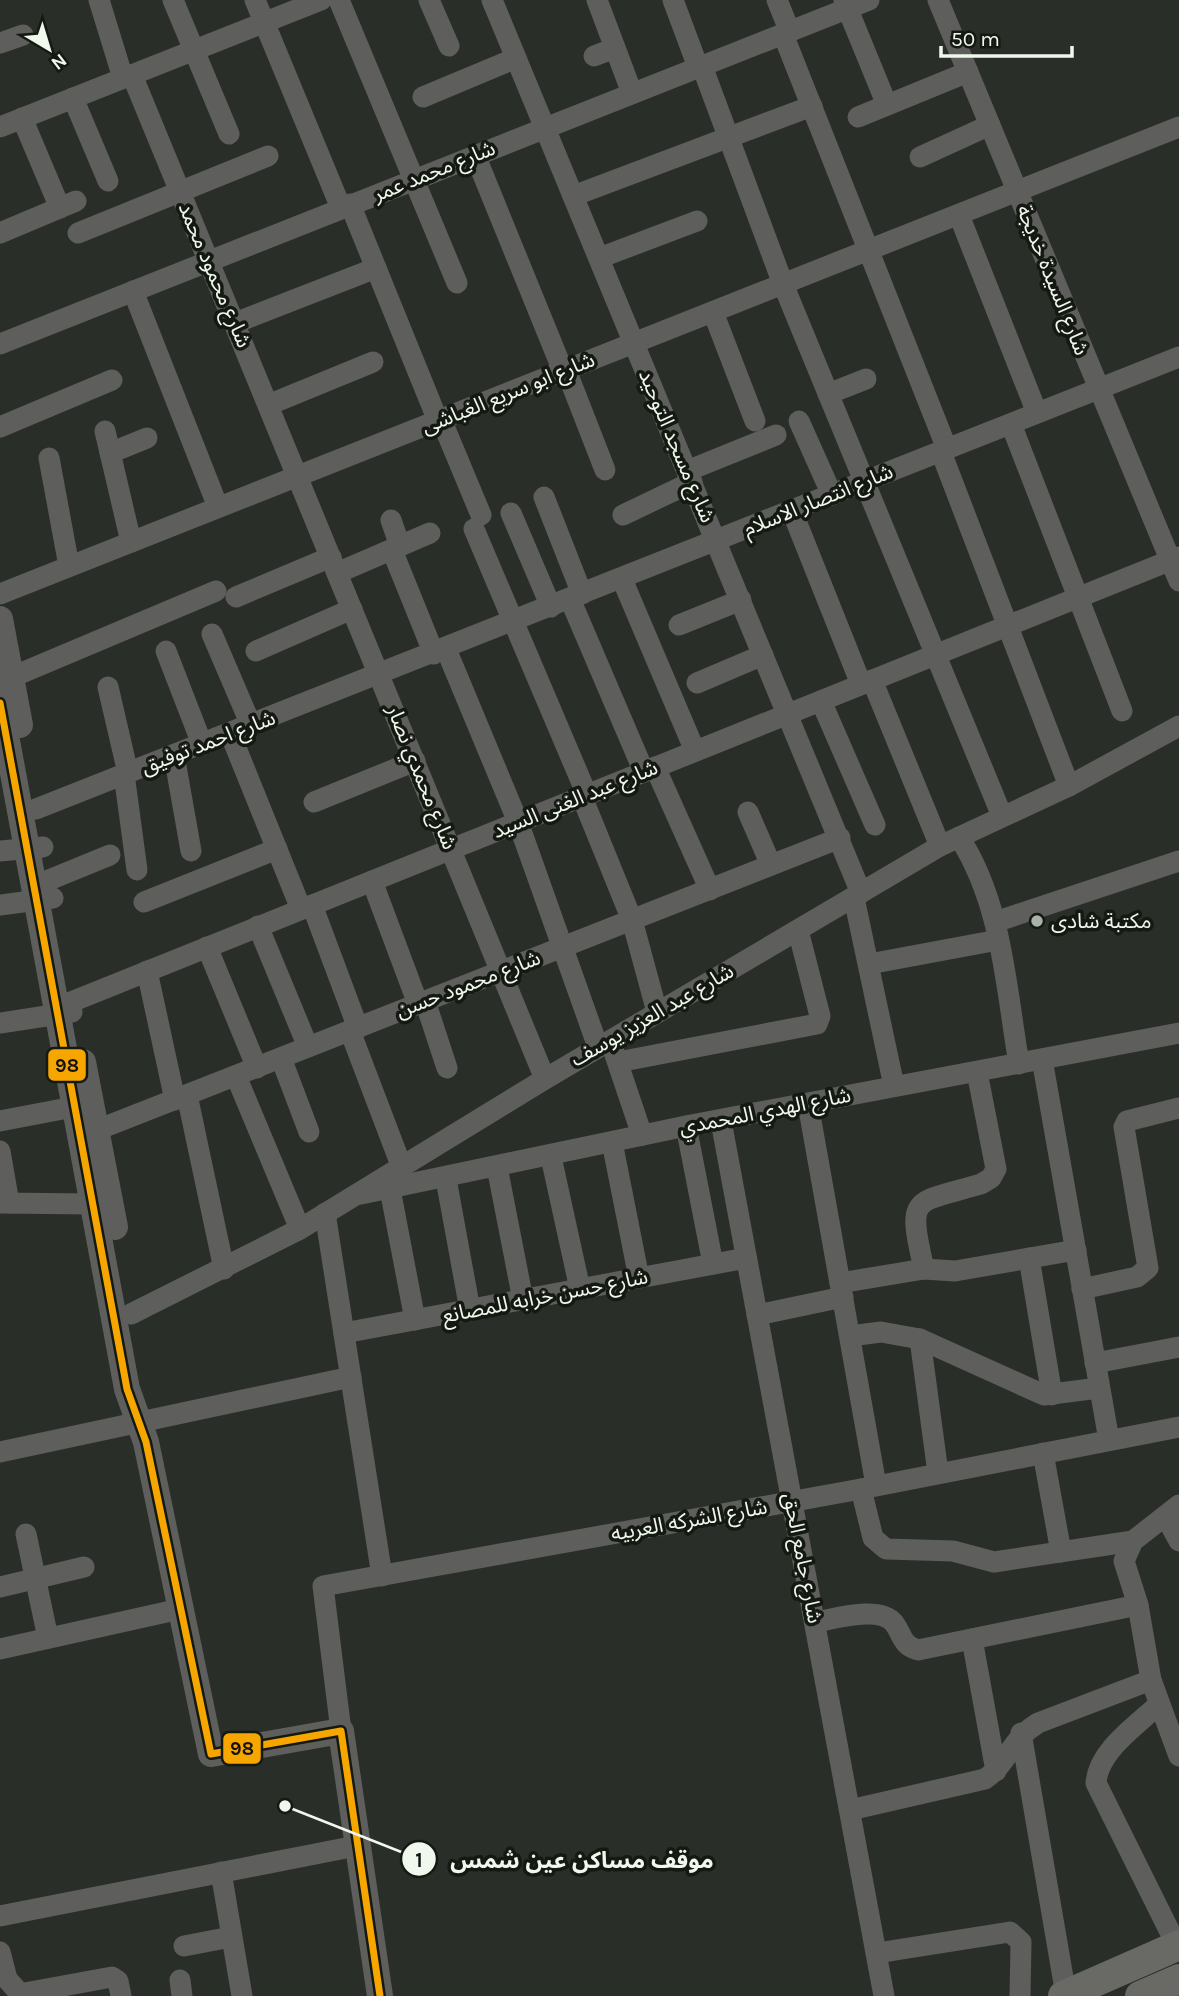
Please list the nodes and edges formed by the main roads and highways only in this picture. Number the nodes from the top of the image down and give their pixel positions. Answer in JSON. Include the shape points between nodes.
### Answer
{"nodes":[{"id":1,"x":1178,"y":1946,"type":"edge"},
{"id":2,"x":1179,"y":1979,"type":"edge"},
{"id":3,"x":1065,"y":1996,"type":"edge"},
{"id":4,"x":1140,"y":1996,"type":"edge"}],
"edges":[{"from":1,"to":3,"type":"main road"},
{"from":2,"to":4,"type":"main road"}]}
